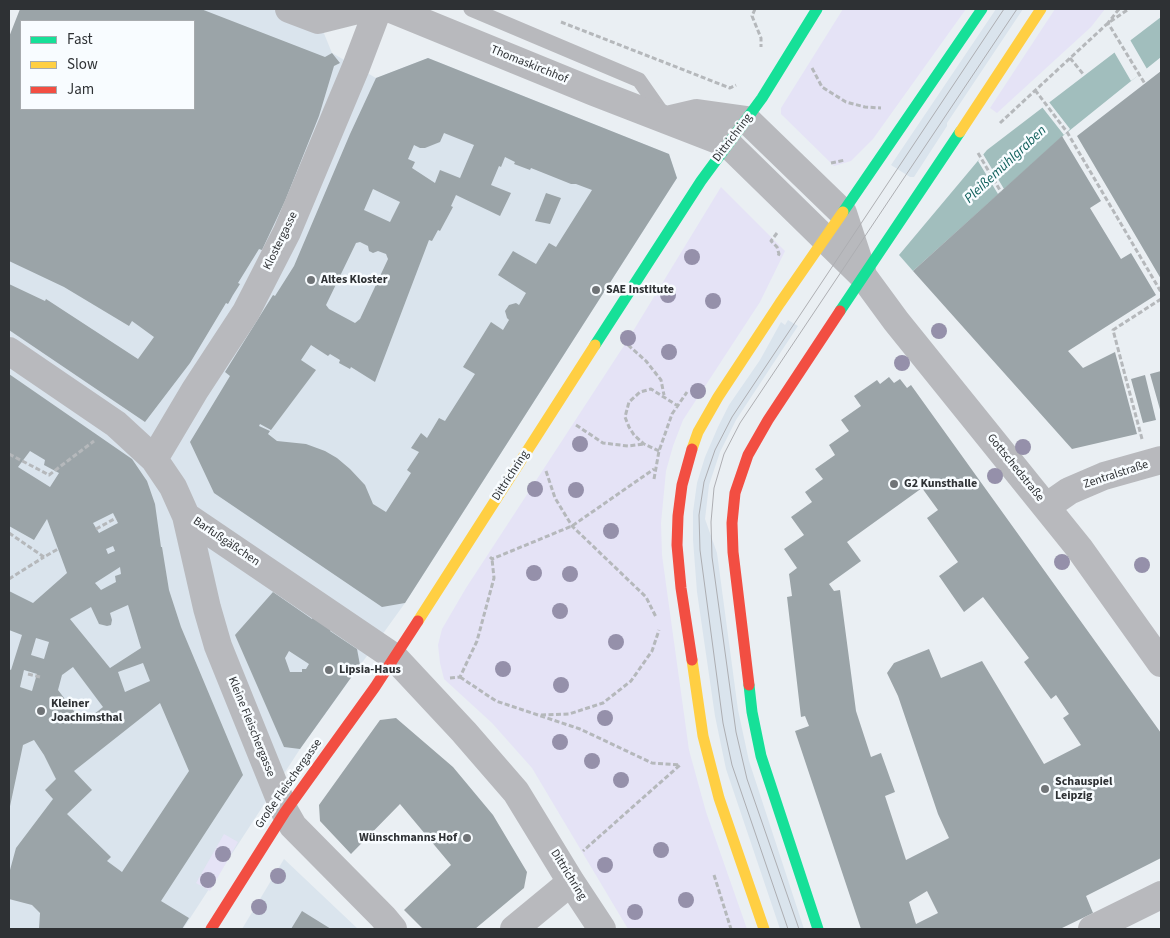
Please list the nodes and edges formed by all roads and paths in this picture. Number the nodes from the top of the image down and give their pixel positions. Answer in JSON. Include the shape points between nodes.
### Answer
{"nodes":[{"id":1,"x":362,"y":9,"type":"edge"},
{"id":2,"x":378,"y":9,"type":"edge"},
{"id":3,"x":391,"y":9,"type":"edge"},
{"id":4,"x":471,"y":9,"type":"edge"},
{"id":5,"x":755,"y":9,"type":"edge"},
{"id":6,"x":818,"y":9,"type":"edge"},
{"id":7,"x":982,"y":9,"type":"edge"},
{"id":8,"x":1041,"y":9,"type":"edge"},
{"id":9,"x":1119,"y":9,"type":"edge"},
{"id":10,"x":1130,"y":9,"type":"edge"},
{"id":11,"x":292,"y":10,"type":"edge"},
{"id":12,"x":556,"y":20,"type":"dead end"},
{"id":13,"x":1108,"y":23,"type":"junction"},
{"id":14,"x":761,"y":49,"type":"dead end"},
{"id":15,"x":1070,"y":58,"type":"junction"},
{"id":16,"x":809,"y":62,"type":"dead end"},
{"id":17,"x":1084,"y":76,"type":"dead end"},
{"id":18,"x":740,"y":83,"type":"dead end"},
{"id":19,"x":1145,"y":84,"type":"dead end"},
{"id":20,"x":1035,"y":90,"type":"junction"},
{"id":21,"x":884,"y":108,"type":"dead end"},
{"id":22,"x":667,"y":120,"type":"junction"},
{"id":23,"x":746,"y":120,"type":"junction"},
{"id":24,"x":993,"y":129,"type":"dead end"},
{"id":25,"x":728,"y":144,"type":"junction"},
{"id":26,"x":849,"y":157,"type":"dead end"},
{"id":27,"x":980,"y":158,"type":"dead end"},
{"id":28,"x":824,"y":163,"type":"dead end"},
{"id":29,"x":1001,"y":192,"type":"dead end"},
{"id":30,"x":843,"y":213,"type":"junction"},
{"id":31,"x":777,"y":233,"type":"dead end"},
{"id":32,"x":825,"y":239,"type":"junction"},
{"id":33,"x":779,"y":254,"type":"dead end"},
{"id":34,"x":863,"y":276,"type":"junction"},
{"id":35,"x":1161,"y":292,"type":"edge"},
{"id":36,"x":1161,"y":299,"type":"edge"},
{"id":37,"x":604,"y":331,"type":"junction"},
{"id":38,"x":9,"y":351,"type":"edge"},
{"id":39,"x":664,"y":396,"type":"junction"},
{"id":40,"x":678,"y":406,"type":"dead end"},
{"id":41,"x":554,"y":410,"type":"junction"},
{"id":42,"x":116,"y":424,"type":"junction"},
{"id":43,"x":533,"y":443,"type":"junction"},
{"id":44,"x":644,"y":444,"type":"junction"},
{"id":45,"x":659,"y":452,"type":"dead end"},
{"id":46,"x":9,"y":454,"type":"edge"},
{"id":47,"x":154,"y":460,"type":"junction"},
{"id":48,"x":1155,"y":462,"type":"edge"},
{"id":49,"x":655,"y":468,"type":"dead end"},
{"id":50,"x":1046,"y":507,"type":"junction"},
{"id":51,"x":186,"y":516,"type":"junction"},
{"id":52,"x":116,"y":518,"type":"dead end"},
{"id":53,"x":572,"y":526,"type":"junction"},
{"id":54,"x":96,"y":529,"type":"dead end"},
{"id":55,"x":9,"y":533,"type":"edge"},
{"id":56,"x":469,"y":543,"type":"junction"},
{"id":57,"x":58,"y":550,"type":"dead end"},
{"id":58,"x":44,"y":557,"type":"junction"},
{"id":59,"x":492,"y":558,"type":"junction"},
{"id":60,"x":9,"y":579,"type":"edge"},
{"id":61,"x":657,"y":618,"type":"dead end"},
{"id":62,"x":661,"y":625,"type":"dead end"},
{"id":63,"x":394,"y":657,"type":"junction"},
{"id":64,"x":1161,"y":663,"type":"edge"},
{"id":65,"x":28,"y":674,"type":"dead end"},
{"id":66,"x":460,"y":676,"type":"junction"},
{"id":67,"x":40,"y":677,"type":"dead end"},
{"id":68,"x":416,"y":682,"type":"junction"},
{"id":69,"x":538,"y":715,"type":"junction"},
{"id":70,"x":285,"y":812,"type":"junction"},
{"id":71,"x":571,"y":882,"type":"junction"},
{"id":72,"x":1161,"y":895,"type":"edge"},
{"id":73,"x":211,"y":929,"type":"edge"},
{"id":74,"x":393,"y":929,"type":"edge"},
{"id":75,"x":514,"y":929,"type":"edge"},
{"id":76,"x":602,"y":929,"type":"edge"},
{"id":77,"x":764,"y":929,"type":"edge"},
{"id":78,"x":818,"y":929,"type":"edge"},
{"id":79,"x":1092,"y":929,"type":"edge"}],
"edges":[{"from":1,"to":11,"type":"street","via":[[318,20]]},
{"from":2,"to":47,"type":"street","name":"Klostergasse","via":[[287,232],[246,312]]},
{"from":3,"to":22,"type":"street","name":"Thomaskirchhof"},
{"from":4,"to":22,"type":"lane","via":[[639,80]]},
{"from":5,"to":14,"type":"path","via":[[752,16],[762,38]]},
{"from":6,"to":23,"type":"main road","name":"Dittrichring"},
{"from":7,"to":30,"type":"main road"},
{"from":8,"to":34,"type":"main road"},
{"from":9,"to":13,"type":"path"},
{"from":10,"to":13,"type":"path"},
{"from":12,"to":18,"type":"path","via":[[730,88]]},
{"from":13,"to":15,"type":"path"},
{"from":13,"to":19,"type":"path"},
{"from":15,"to":17,"type":"path"},
{"from":15,"to":20,"type":"path"},
{"from":16,"to":21,"type":"path","via":[[822,87],[846,102]]},
{"from":20,"to":24,"type":"path"},
{"from":20,"to":35,"type":"path","via":[[1067,132]]},
{"from":22,"to":23,"type":"street","via":[[697,113]]},
{"from":22,"to":25,"type":"street","name":"Thomaskirchhof"},
{"from":23,"to":25,"type":"main road","name":"Dittrichring"},
{"from":23,"to":30,"type":"street"},
{"from":25,"to":32,"type":"street","name":"Thomaskirchhof"},
{"from":25,"to":37,"type":"main road","name":"Dittrichring"},
{"from":26,"to":28,"type":"path","via":[[843,162]]},
{"from":27,"to":29,"type":"path"},
{"from":30,"to":32,"type":"main road"},
{"from":30,"to":34,"type":"street","name":"Gottschedstraße"},
{"from":31,"to":33,"type":"path","via":[[771,241]]},
{"from":32,"to":34,"type":"street","name":"Gottschedstraße"},
{"from":32,"to":77,"type":"main road","via":[[718,397],[698,432],[682,485],[678,516],[681,588],[703,736],[719,798]]},
{"from":34,"to":50,"type":"street","name":"Gottschedstraße"},
{"from":34,"to":78,"type":"main road","via":[[748,455],[735,493],[732,523],[752,712],[761,756]]},
{"from":36,"to":48,"type":"path","via":[[1114,330]]},
{"from":37,"to":39,"type":"path","via":[[631,347],[646,361],[661,380]]},
{"from":37,"to":41,"type":"main road","name":"Dittrichring"},
{"from":38,"to":42,"type":"street","name":"Barfußgäßchen"},
{"from":39,"to":40,"type":"path"},
{"from":39,"to":44,"type":"path","via":[[651,389],[640,392],[629,402],[625,417],[634,435]]},
{"from":41,"to":43,"type":"main road","name":"Dittrichring"},
{"from":41,"to":44,"type":"path","via":[[603,443]]},
{"from":42,"to":46,"type":"path","via":[[49,475]]},
{"from":42,"to":47,"type":"street","name":"Barfußgäßchen"},
{"from":43,"to":53,"type":"path","via":[[555,498]]},
{"from":43,"to":56,"type":"main road","name":"Dittrichring"},
{"from":44,"to":45,"type":"path"},
{"from":47,"to":51,"type":"street","name":"Barfußgäßchen","via":[[173,487]]},
{"from":48,"to":50,"type":"street","name":"Zentralstraße","via":[[1104,476],[1069,491]]},
{"from":49,"to":53,"type":"path"},
{"from":50,"to":64,"type":"street","name":"Gottschedstraße"},
{"from":51,"to":63,"type":"street","name":"Barfußgäßchen"},
{"from":51,"to":70,"type":"street","name":"Kleine Fleischergasse","via":[[218,646]]},
{"from":52,"to":54,"type":"path"},
{"from":53,"to":59,"type":"path"},
{"from":53,"to":61,"type":"path","via":[[646,597]]},
{"from":55,"to":58,"type":"path"},
{"from":56,"to":59,"type":"path"},
{"from":56,"to":63,"type":"main road","name":"Dittrichring"},
{"from":57,"to":58,"type":"path"},
{"from":58,"to":60,"type":"path"},
{"from":59,"to":66,"type":"path","via":[[492,587],[477,642]]},
{"from":62,"to":69,"type":"path","via":[[652,651],[631,681],[603,703],[569,714]]},
{"from":63,"to":68,"type":"street","name":"Dittrichring"},
{"from":63,"to":70,"type":"main road","name":"Große Fleischergasse"},
{"from":65,"to":67,"type":"path"},
{"from":66,"to":68,"type":"path"},
{"from":66,"to":69,"type":"path","via":[[496,701]]},
{"from":68,"to":71,"type":"street","name":"Dittrichring","via":[[516,792]]},
{"from":69,"to":71,"type":"path","via":[[580,729],[652,763],[680,766],[582,853]]},
{"from":70,"to":73,"type":"main road","name":"Große Fleischergasse"},
{"from":70,"to":74,"type":"street","name":"Kleine Fleischergasse","via":[[293,826]]},
{"from":71,"to":75,"type":"street"},
{"from":71,"to":76,"type":"street","name":"Dittrichring"},
{"from":72,"to":79,"type":"street"}]}
